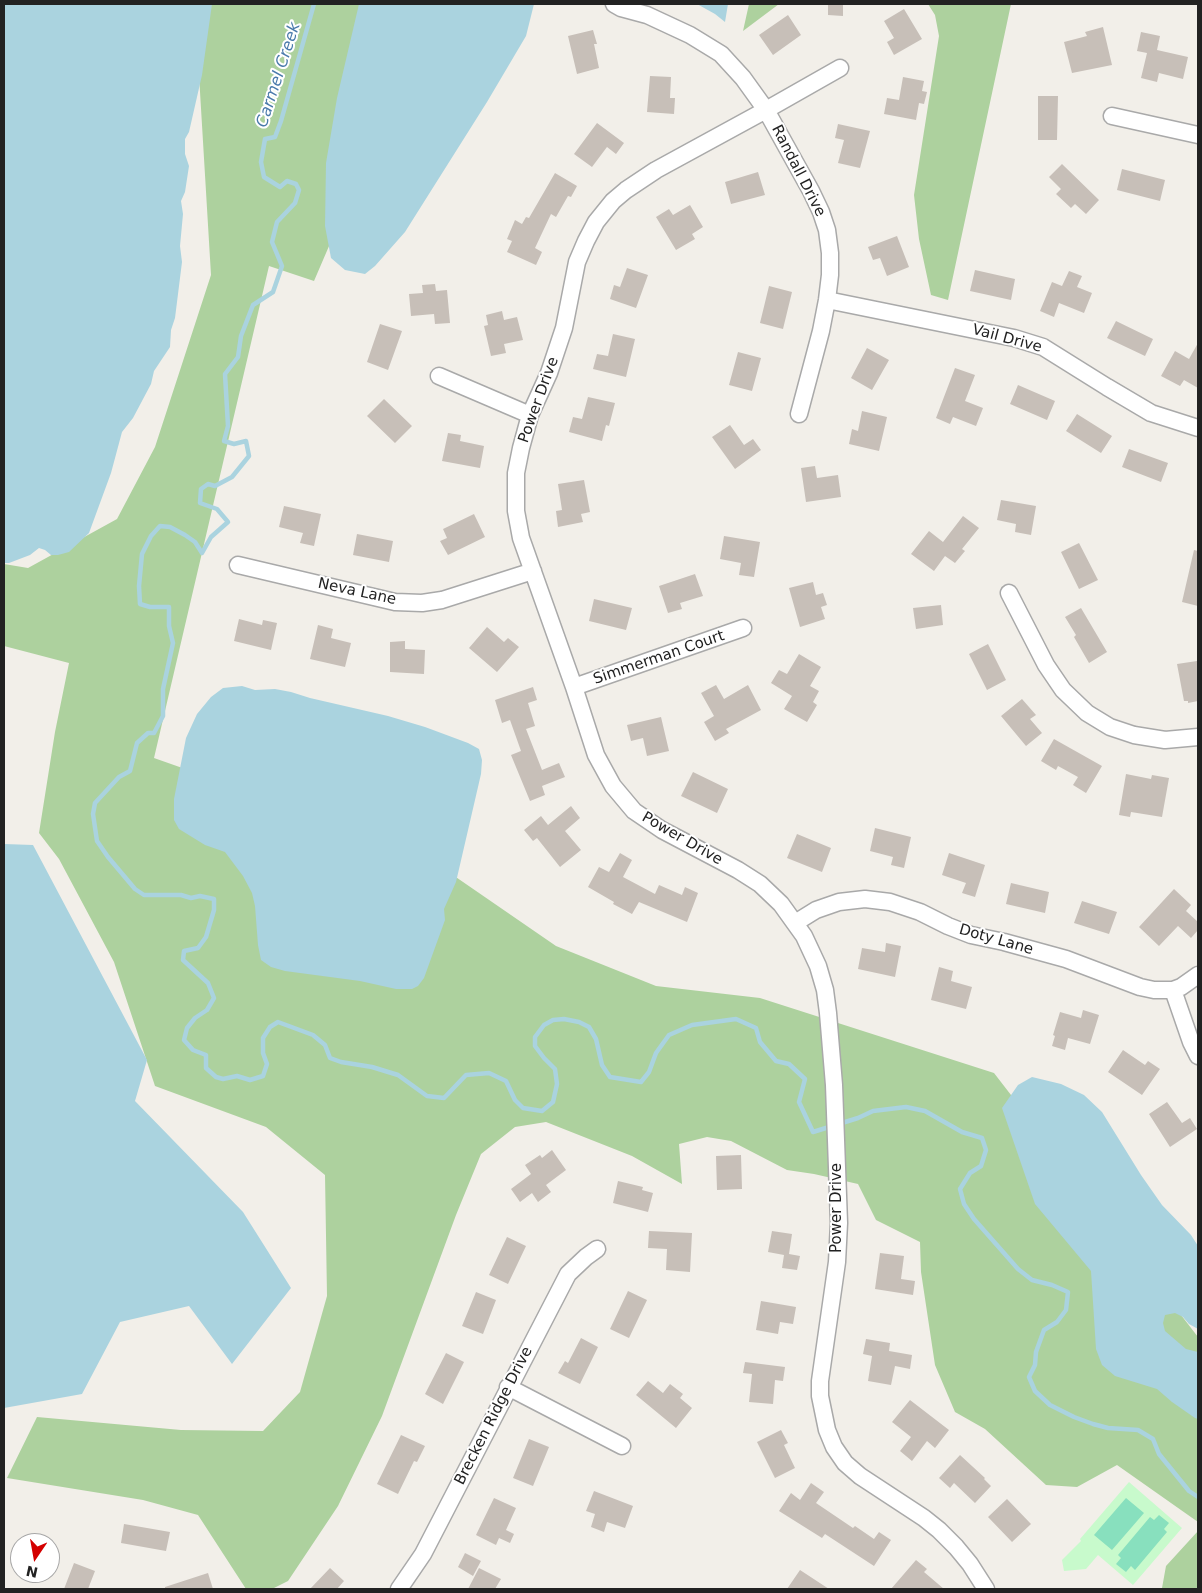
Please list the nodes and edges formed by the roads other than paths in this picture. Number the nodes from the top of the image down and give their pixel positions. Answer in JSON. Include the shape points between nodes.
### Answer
{"nodes":[{"id":1,"x":614,"y":4,"type":"edge"},
{"id":2,"x":635,"y":4,"type":"edge"},
{"id":3,"x":647,"y":15,"type":"junction"},
{"id":4,"x":840,"y":68,"type":"dead end"},
{"id":5,"x":766,"y":110,"type":"junction"},
{"id":6,"x":1112,"y":116,"type":"dead end"},
{"id":7,"x":1198,"y":135,"type":"edge"},
{"id":8,"x":827,"y":300,"type":"junction"},
{"id":9,"x":439,"y":376,"type":"dead end"},
{"id":10,"x":799,"y":414,"type":"dead end"},
{"id":11,"x":530,"y":415,"type":"junction"},
{"id":12,"x":1198,"y":428,"type":"edge"},
{"id":13,"x":238,"y":565,"type":"dead end"},
{"id":14,"x":533,"y":570,"type":"junction"},
{"id":15,"x":1009,"y":593,"type":"dead end"},
{"id":16,"x":743,"y":628,"type":"dead end"},
{"id":17,"x":574,"y":688,"type":"junction"},
{"id":18,"x":1198,"y":737,"type":"edge"},
{"id":19,"x":795,"y":923,"type":"junction"},
{"id":20,"x":1198,"y":975,"type":"edge"},
{"id":21,"x":1172,"y":990,"type":"junction"},
{"id":22,"x":1198,"y":1056,"type":"edge"},
{"id":23,"x":597,"y":1249,"type":"dead end"},
{"id":24,"x":508,"y":1387,"type":"junction"},
{"id":25,"x":622,"y":1446,"type":"dead end"},
{"id":26,"x":399,"y":1589,"type":"edge"},
{"id":27,"x":986,"y":1589,"type":"edge"}],
"edges":[{"from":1,"to":3,"type":"street","name":"Randall Drive"},
{"from":2,"to":3,"type":"street","name":"Randall Drive"},
{"from":3,"to":5,"type":"street","name":"Randall Drive","via":[[721,54]]},
{"from":4,"to":5,"type":"street","name":"Power Drive"},
{"from":5,"to":8,"type":"street","name":"Randall Drive","via":[[811,191],[827,230],[830,275]]},
{"from":5,"to":11,"type":"street","name":"Power Drive","via":[[656,170],[626,190],[596,222],[577,262],[564,328]]},
{"from":6,"to":7,"type":"street"},
{"from":8,"to":10,"type":"street","name":"Randall Drive"},
{"from":8,"to":12,"type":"street","name":"Vail Drive","via":[[1043,346],[1151,413]]},
{"from":9,"to":11,"type":"street"},
{"from":11,"to":14,"type":"street","name":"Power Drive","via":[[518,464],[515,494],[521,538]]},
{"from":13,"to":14,"type":"street","name":"Neva Lane","via":[[395,602],[422,603],[450,598]]},
{"from":14,"to":17,"type":"street","name":"Power Drive"},
{"from":15,"to":18,"type":"street","via":[[1046,665],[1086,713],[1134,735],[1165,740]]},
{"from":16,"to":17,"type":"street","name":"Simmerman Court"},
{"from":17,"to":19,"type":"street","name":"Power Drive","via":[[596,755],[613,786],[634,811],[760,884]]},
{"from":19,"to":21,"type":"street","name":"Doty Lane","via":[[816,910],[839,902],[864,899],[890,902],[970,935],[1066,959],[1140,987]]},
{"from":19,"to":27,"type":"street","name":"Power Drive","via":[[804,936],[825,990],[834,1085],[839,1222],[837,1262],[820,1381],[827,1430],[845,1463],[939,1530],[970,1564]]},
{"from":20,"to":21,"type":"street"},
{"from":21,"to":22,"type":"street"},
{"from":23,"to":24,"type":"street","name":"Brecken Ridge Drive","via":[[568,1274]]},
{"from":24,"to":25,"type":"street"},
{"from":24,"to":26,"type":"street","name":"Brecken Ridge Drive","via":[[423,1554]]}]}
